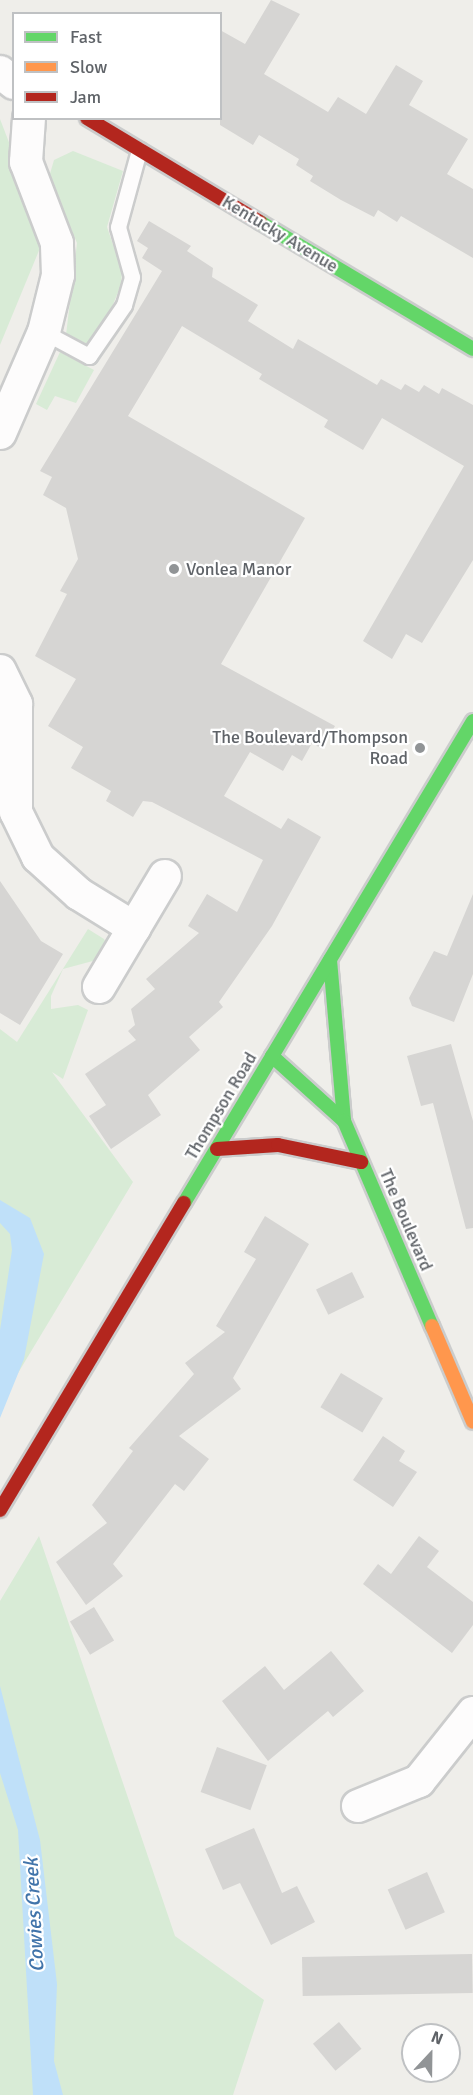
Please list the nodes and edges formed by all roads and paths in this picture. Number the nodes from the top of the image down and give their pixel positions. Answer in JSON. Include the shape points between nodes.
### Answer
{"nodes":[{"id":1,"x":0,"y":72,"type":"edge"},
{"id":2,"x":12,"y":81,"type":"edge"},
{"id":3,"x":29,"y":120,"type":"edge"},
{"id":4,"x":90,"y":120,"type":"edge"},
{"id":5,"x":139,"y":150,"type":"junction"},
{"id":6,"x":44,"y":332,"type":"junction"},
{"id":7,"x":473,"y":349,"type":"edge"},
{"id":8,"x":0,"y":433,"type":"edge"},
{"id":9,"x":0,"y":671,"type":"edge"},
{"id":10,"x":473,"y":721,"type":"edge"},
{"id":11,"x":165,"y":876,"type":"dead end"},
{"id":12,"x":134,"y":928,"type":"junction"},
{"id":13,"x":330,"y":960,"type":"junction"},
{"id":14,"x":99,"y":987,"type":"dead end"},
{"id":15,"x":272,"y":1056,"type":"junction"},
{"id":16,"x":344,"y":1121,"type":"junction"},
{"id":17,"x":217,"y":1149,"type":"junction"},
{"id":18,"x":361,"y":1162,"type":"junction"},
{"id":19,"x":473,"y":1422,"type":"edge"},
{"id":20,"x":0,"y":1510,"type":"edge"},
{"id":21,"x":473,"y":1713,"type":"edge"},
{"id":22,"x":358,"y":1806,"type":"dead end"}],
"edges":[{"from":1,"to":2,"type":"street"},
{"from":3,"to":6,"type":"street","via":[[26,162],[57,243],[55,295]]},
{"from":4,"to":5,"type":"main road","name":"Kentucky Avenue"},
{"from":5,"to":6,"type":"lane","via":[[118,227],[132,277],[124,305],[89,356]]},
{"from":5,"to":7,"type":"main road","name":"Kentucky Avenue"},
{"from":6,"to":8,"type":"street"},
{"from":9,"to":12,"type":"street","via":[[16,704],[16,812],[38,857],[79,894]]},
{"from":10,"to":13,"type":"main road","name":"Thompson Road"},
{"from":11,"to":12,"type":"street"},
{"from":12,"to":14,"type":"street"},
{"from":13,"to":15,"type":"main road","name":"Thompson Road"},
{"from":13,"to":16,"type":"main road"},
{"from":15,"to":16,"type":"main road","name":"The Boulevard"},
{"from":15,"to":17,"type":"main road","name":"Thompson Road"},
{"from":16,"to":18,"type":"main road","name":"The Boulevard"},
{"from":17,"to":18,"type":"main road","via":[[278,1145]]},
{"from":17,"to":20,"type":"main road","name":"Thompson Road"},
{"from":18,"to":19,"type":"main road","name":"The Boulevard"},
{"from":21,"to":22,"type":"street","via":[[419,1781]]}]}
